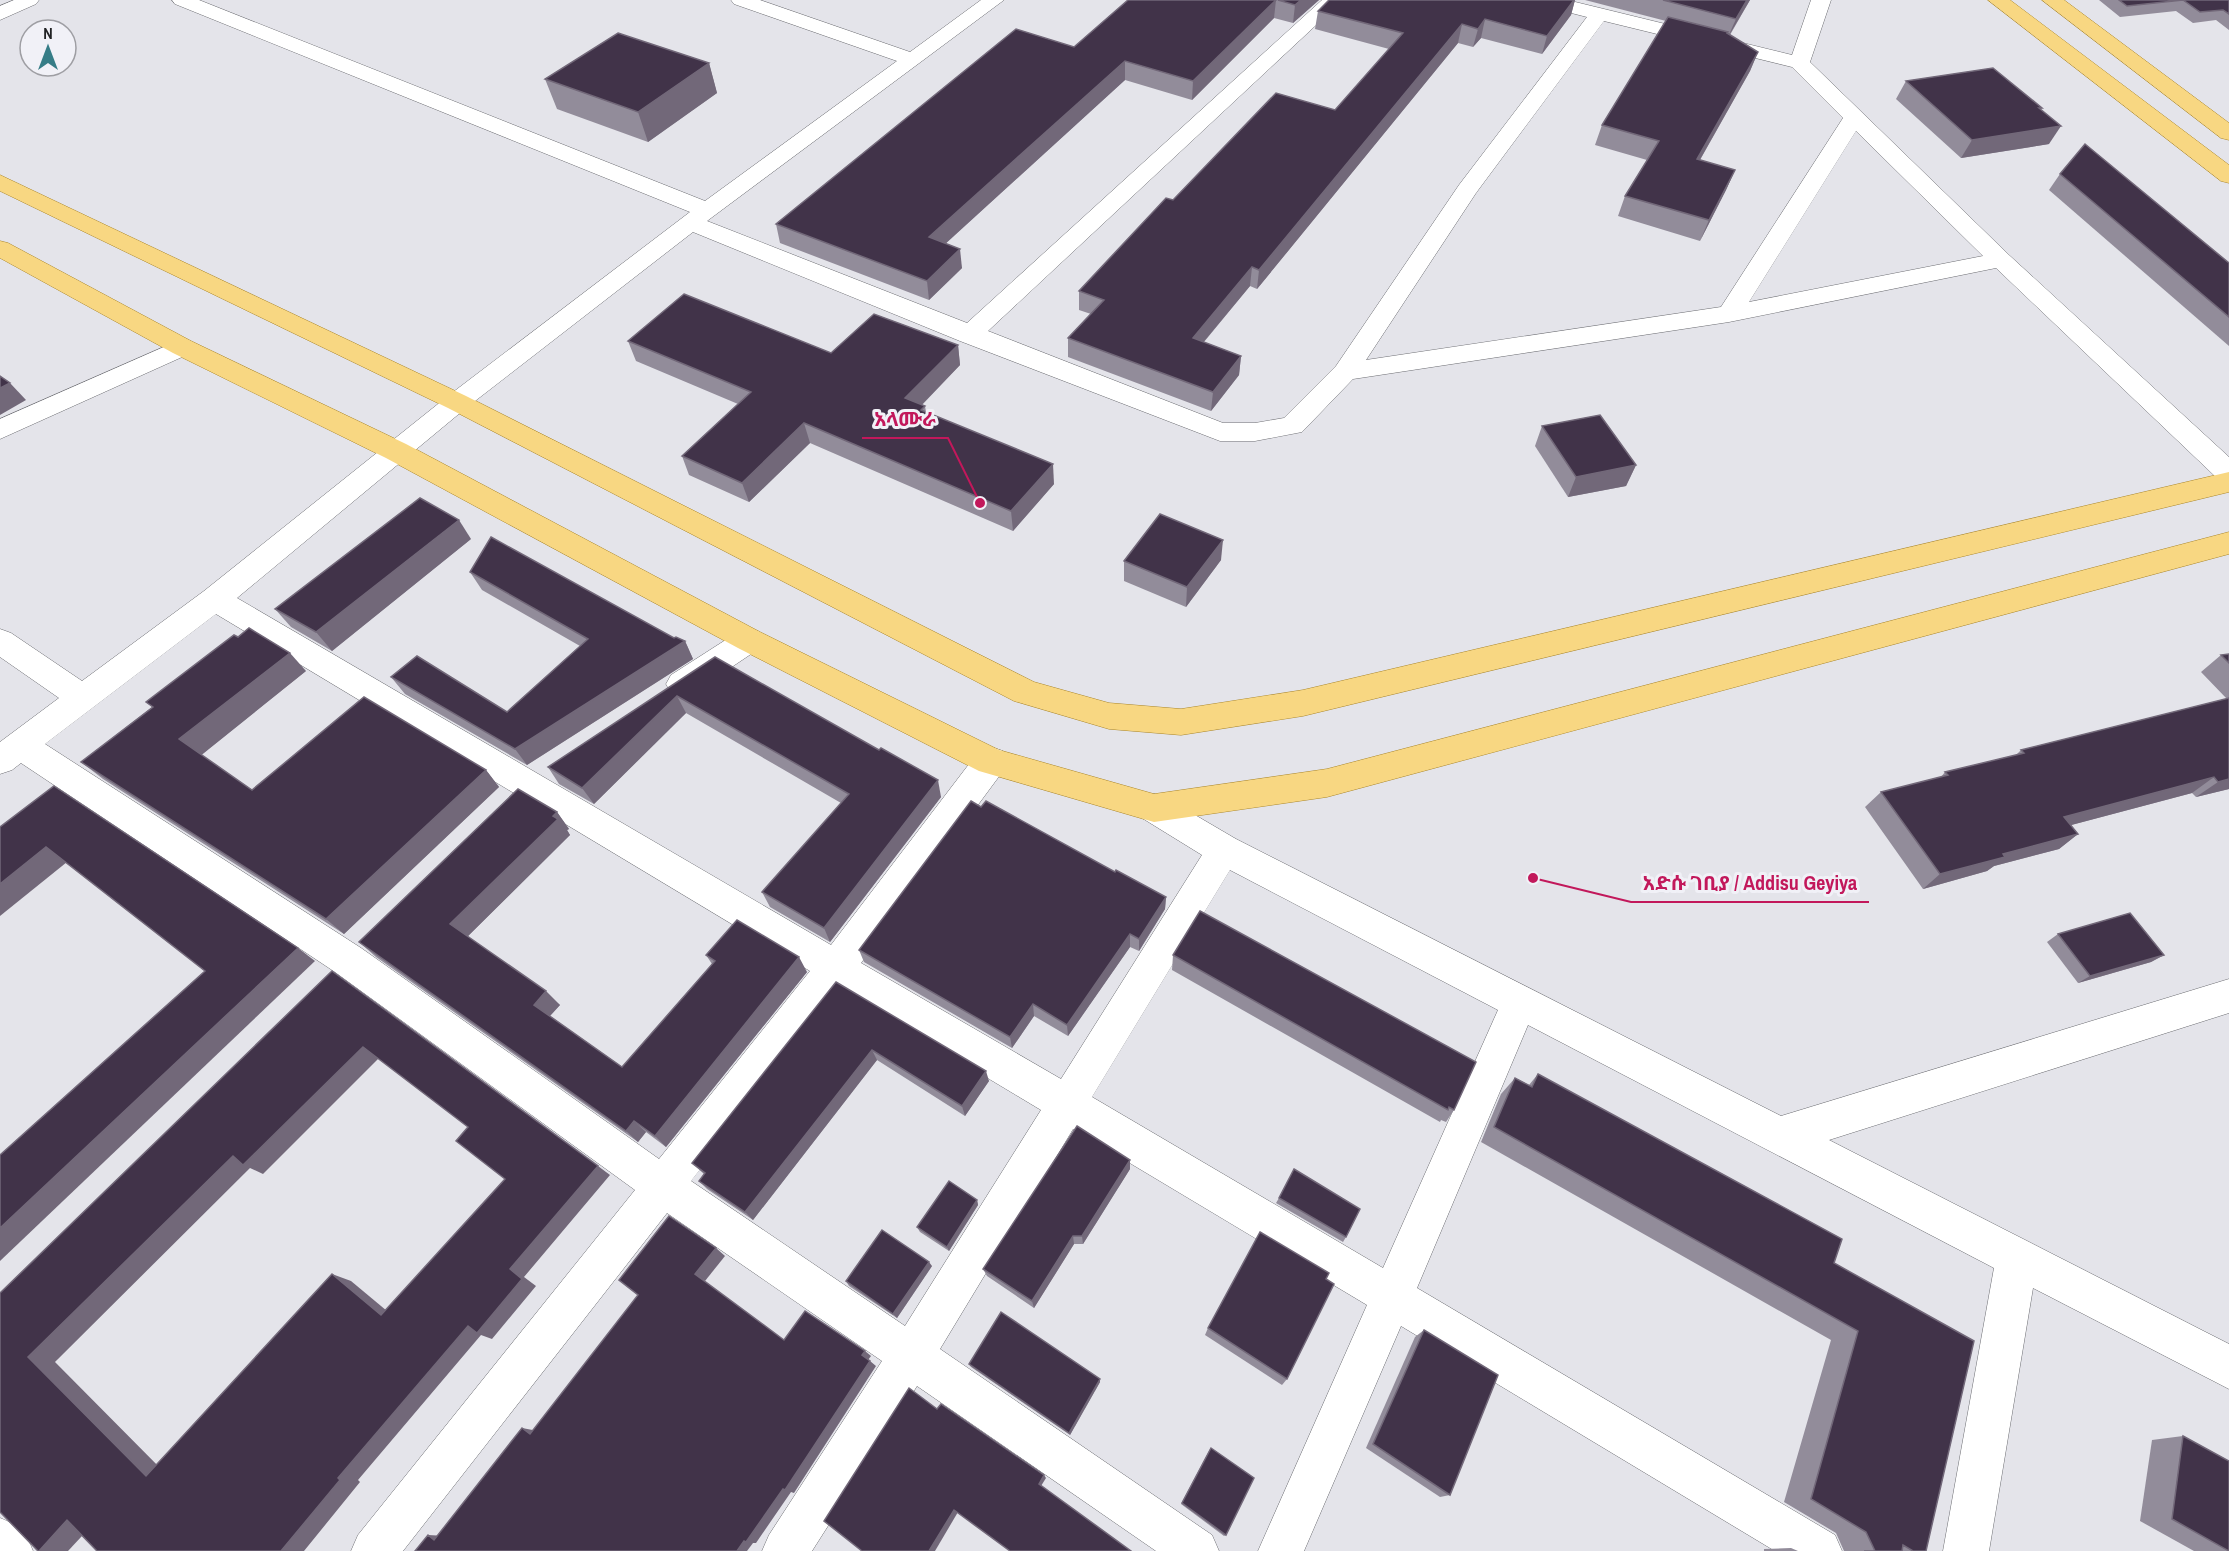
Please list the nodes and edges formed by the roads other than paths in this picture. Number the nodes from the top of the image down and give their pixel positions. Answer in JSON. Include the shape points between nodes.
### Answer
{"nodes":[{"id":1,"x":29,"y":0,"type":"edge"},
{"id":2,"x":182,"y":0,"type":"edge"},
{"id":3,"x":741,"y":0,"type":"edge"},
{"id":4,"x":994,"y":0,"type":"edge"},
{"id":5,"x":1333,"y":0,"type":"edge"},
{"id":6,"x":1543,"y":0,"type":"edge"},
{"id":7,"x":1821,"y":0,"type":"edge"},
{"id":8,"x":1998,"y":0,"type":"edge"},
{"id":9,"x":2052,"y":0,"type":"edge"},
{"id":10,"x":0,"y":14,"type":"edge"},
{"id":11,"x":1599,"y":14,"type":"junction"},
{"id":12,"x":913,"y":60,"type":"junction"},
{"id":13,"x":1799,"y":63,"type":"junction"},
{"id":14,"x":1854,"y":118,"type":"junction"},
{"id":15,"x":2229,"y":133,"type":"edge"},
{"id":16,"x":2229,"y":176,"type":"edge"},
{"id":17,"x":0,"y":182,"type":"edge"},
{"id":18,"x":699,"y":217,"type":"junction"},
{"id":19,"x":0,"y":248,"type":"edge"},
{"id":20,"x":2001,"y":260,"type":"junction"},
{"id":21,"x":1729,"y":314,"type":"junction"},
{"id":22,"x":969,"y":335,"type":"junction"},
{"id":23,"x":182,"y":347,"type":"junction"},
{"id":24,"x":1345,"y":372,"type":"junction"},
{"id":25,"x":457,"y":402,"type":"junction"},
{"id":26,"x":0,"y":429,"type":"edge"},
{"id":27,"x":396,"y":452,"type":"junction"},
{"id":28,"x":2229,"y":473,"type":"edge"},
{"id":29,"x":2229,"y":482,"type":"edge"},
{"id":30,"x":2229,"y":543,"type":"edge"},
{"id":31,"x":215,"y":599,"type":"junction"},
{"id":32,"x":749,"y":640,"type":"junction"},
{"id":33,"x":0,"y":641,"type":"edge"},
{"id":34,"x":84,"y":699,"type":"junction"},
{"id":35,"x":653,"y":703,"type":"edge"},
{"id":36,"x":10,"y":753,"type":"edge"},
{"id":37,"x":991,"y":761,"type":"junction"},
{"id":38,"x":1154,"y":808,"type":"junction"},
{"id":39,"x":1224,"y":850,"type":"junction"},
{"id":40,"x":837,"y":966,"type":"junction"},
{"id":41,"x":2229,"y":996,"type":"edge"},
{"id":42,"x":1520,"y":1002,"type":"junction"},
{"id":43,"x":1066,"y":1105,"type":"junction"},
{"id":44,"x":1781,"y":1136,"type":"junction"},
{"id":45,"x":662,"y":1185,"type":"junction"},
{"id":46,"x":2017,"y":1258,"type":"junction"},
{"id":47,"x":1393,"y":1296,"type":"junction"},
{"id":48,"x":912,"y":1356,"type":"junction"},
{"id":49,"x":2229,"y":1366,"type":"edge"},
{"id":50,"x":0,"y":1541,"type":"edge"},
{"id":51,"x":10,"y":1551,"type":"edge"},
{"id":52,"x":374,"y":1551,"type":"edge"},
{"id":53,"x":785,"y":1551,"type":"edge"},
{"id":54,"x":1196,"y":1551,"type":"edge"},
{"id":55,"x":1281,"y":1551,"type":"edge"},
{"id":56,"x":1819,"y":1551,"type":"edge"},
{"id":57,"x":1966,"y":1551,"type":"edge"}],
"edges":[{"from":1,"to":10,"type":"street"},
{"from":2,"to":18,"type":"street"},
{"from":3,"to":12,"type":"street"},
{"from":4,"to":12,"type":"street"},
{"from":5,"to":22,"type":"street"},
{"from":6,"to":11,"type":"street"},
{"from":7,"to":13,"type":"street"},
{"from":8,"to":16,"type":"main road"},
{"from":9,"to":15,"type":"main road"},
{"from":11,"to":13,"type":"street"},
{"from":11,"to":24,"type":"street","via":[[1467,190]]},
{"from":12,"to":18,"type":"street"},
{"from":13,"to":14,"type":"street"},
{"from":14,"to":20,"type":"street"},
{"from":14,"to":21,"type":"street"},
{"from":17,"to":25,"type":"main road"},
{"from":18,"to":22,"type":"street"},
{"from":18,"to":25,"type":"street"},
{"from":19,"to":23,"type":"main road"},
{"from":20,"to":21,"type":"street"},
{"from":20,"to":28,"type":"street"},
{"from":21,"to":24,"type":"street"},
{"from":22,"to":24,"type":"street","via":[[1220,432],[1292,426]]},
{"from":23,"to":26,"type":"street"},
{"from":23,"to":27,"type":"main road"},
{"from":25,"to":27,"type":"street"},
{"from":25,"to":29,"type":"main road","via":[[1025,692],[1109,716],[1181,722],[1303,704]]},
{"from":27,"to":31,"type":"street"},
{"from":27,"to":32,"type":"main road"},
{"from":30,"to":38,"type":"main road","via":[[1327,783]]},
{"from":31,"to":34,"type":"street"},
{"from":31,"to":40,"type":"street"},
{"from":32,"to":35,"type":"street"},
{"from":32,"to":37,"type":"main road"},
{"from":33,"to":34,"type":"street"},
{"from":34,"to":36,"type":"street"},
{"from":36,"to":45,"type":"street","via":[[348,960]]},
{"from":37,"to":38,"type":"main road"},
{"from":37,"to":40,"type":"street"},
{"from":38,"to":39,"type":"street"},
{"from":39,"to":42,"type":"street"},
{"from":39,"to":43,"type":"street"},
{"from":40,"to":43,"type":"street"},
{"from":40,"to":45,"type":"street"},
{"from":41,"to":44,"type":"street"},
{"from":42,"to":44,"type":"street"},
{"from":42,"to":47,"type":"street"},
{"from":43,"to":47,"type":"street"},
{"from":43,"to":48,"type":"street"},
{"from":44,"to":46,"type":"street"},
{"from":45,"to":48,"type":"street"},
{"from":45,"to":52,"type":"street"},
{"from":46,"to":49,"type":"street"},
{"from":46,"to":57,"type":"street"},
{"from":47,"to":55,"type":"street"},
{"from":47,"to":56,"type":"street"},
{"from":48,"to":53,"type":"street"},
{"from":48,"to":54,"type":"street"},
{"from":50,"to":51,"type":"street"}]}
